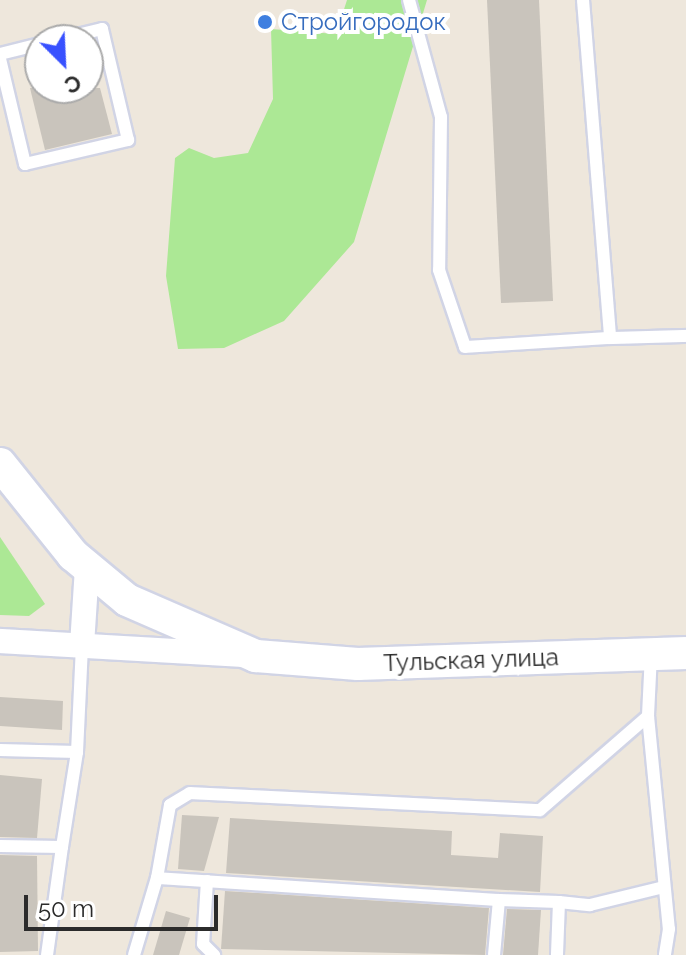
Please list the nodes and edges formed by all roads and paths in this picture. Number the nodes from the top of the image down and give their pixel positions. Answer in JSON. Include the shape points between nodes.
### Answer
{"nodes":[{"id":1,"x":409,"y":0,"type":"edge"},
{"id":2,"x":583,"y":0,"type":"edge"},
{"id":3,"x":104,"y":38,"type":"edge"},
{"id":4,"x":24,"y":49,"type":"edge"},
{"id":5,"x":0,"y":56,"type":"edge"},
{"id":6,"x":686,"y":336,"type":"edge"},
{"id":7,"x":610,"y":338,"type":"junction"},
{"id":8,"x":0,"y":464,"type":"edge"},
{"id":9,"x":87,"y":568,"type":"junction"},
{"id":10,"x":0,"y":641,"type":"edge"},
{"id":11,"x":82,"y":645,"type":"junction"},
{"id":12,"x":686,"y":653,"type":"edge"},
{"id":13,"x":651,"y":654,"type":"junction"},
{"id":14,"x":256,"y":656,"type":"junction"},
{"id":15,"x":648,"y":716,"type":"junction"},
{"id":16,"x":0,"y":750,"type":"edge"},
{"id":17,"x":77,"y":752,"type":"junction"},
{"id":18,"x":0,"y":846,"type":"edge"},
{"id":19,"x":62,"y":847,"type":"junction"},
{"id":20,"x":157,"y":878,"type":"junction"},
{"id":21,"x":207,"y":881,"type":"junction"},
{"id":22,"x":664,"y":887,"type":"junction"},
{"id":23,"x":499,"y":900,"type":"junction"},
{"id":24,"x":559,"y":902,"type":"junction"},
{"id":25,"x":47,"y":955,"type":"edge"},
{"id":26,"x":134,"y":955,"type":"edge"},
{"id":27,"x":214,"y":955,"type":"edge"},
{"id":28,"x":494,"y":955,"type":"edge"},
{"id":29,"x":557,"y":955,"type":"edge"},
{"id":30,"x":665,"y":955,"type":"edge"}],
"edges":[{"from":1,"to":7,"type":"lane","via":[[441,117],[439,270],[465,347]]},
{"from":2,"to":7,"type":"lane"},
{"from":3,"to":5,"type":"lane","via":[[128,140],[25,164]]},
{"from":4,"to":5,"type":"lane"},
{"from":6,"to":7,"type":"lane"},
{"from":8,"to":9,"type":"main road","name":"Тульская улица"},
{"from":9,"to":11,"type":"street"},
{"from":9,"to":14,"type":"main road","name":"Тульская улица","via":[[161,619]]},
{"from":10,"to":11,"type":"street"},
{"from":11,"to":14,"type":"street"},
{"from":11,"to":17,"type":"lane"},
{"from":12,"to":13,"type":"main road","name":"Тульская улица"},
{"from":13,"to":14,"type":"main road","name":"Тульская улица","via":[[358,664]]},
{"from":13,"to":15,"type":"lane"},
{"from":15,"to":20,"type":"lane","via":[[540,810],[190,793],[170,805]]},
{"from":15,"to":22,"type":"lane"},
{"from":16,"to":17,"type":"lane"},
{"from":17,"to":19,"type":"lane"},
{"from":18,"to":19,"type":"lane"},
{"from":19,"to":25,"type":"lane"},
{"from":20,"to":21,"type":"lane"},
{"from":20,"to":26,"type":"lane"},
{"from":21,"to":23,"type":"lane"},
{"from":21,"to":27,"type":"lane","via":[[203,944]]},
{"from":22,"to":24,"type":"lane","via":[[590,905]]},
{"from":22,"to":30,"type":"lane"},
{"from":23,"to":24,"type":"lane"},
{"from":23,"to":28,"type":"lane"},
{"from":24,"to":29,"type":"lane"}]}
